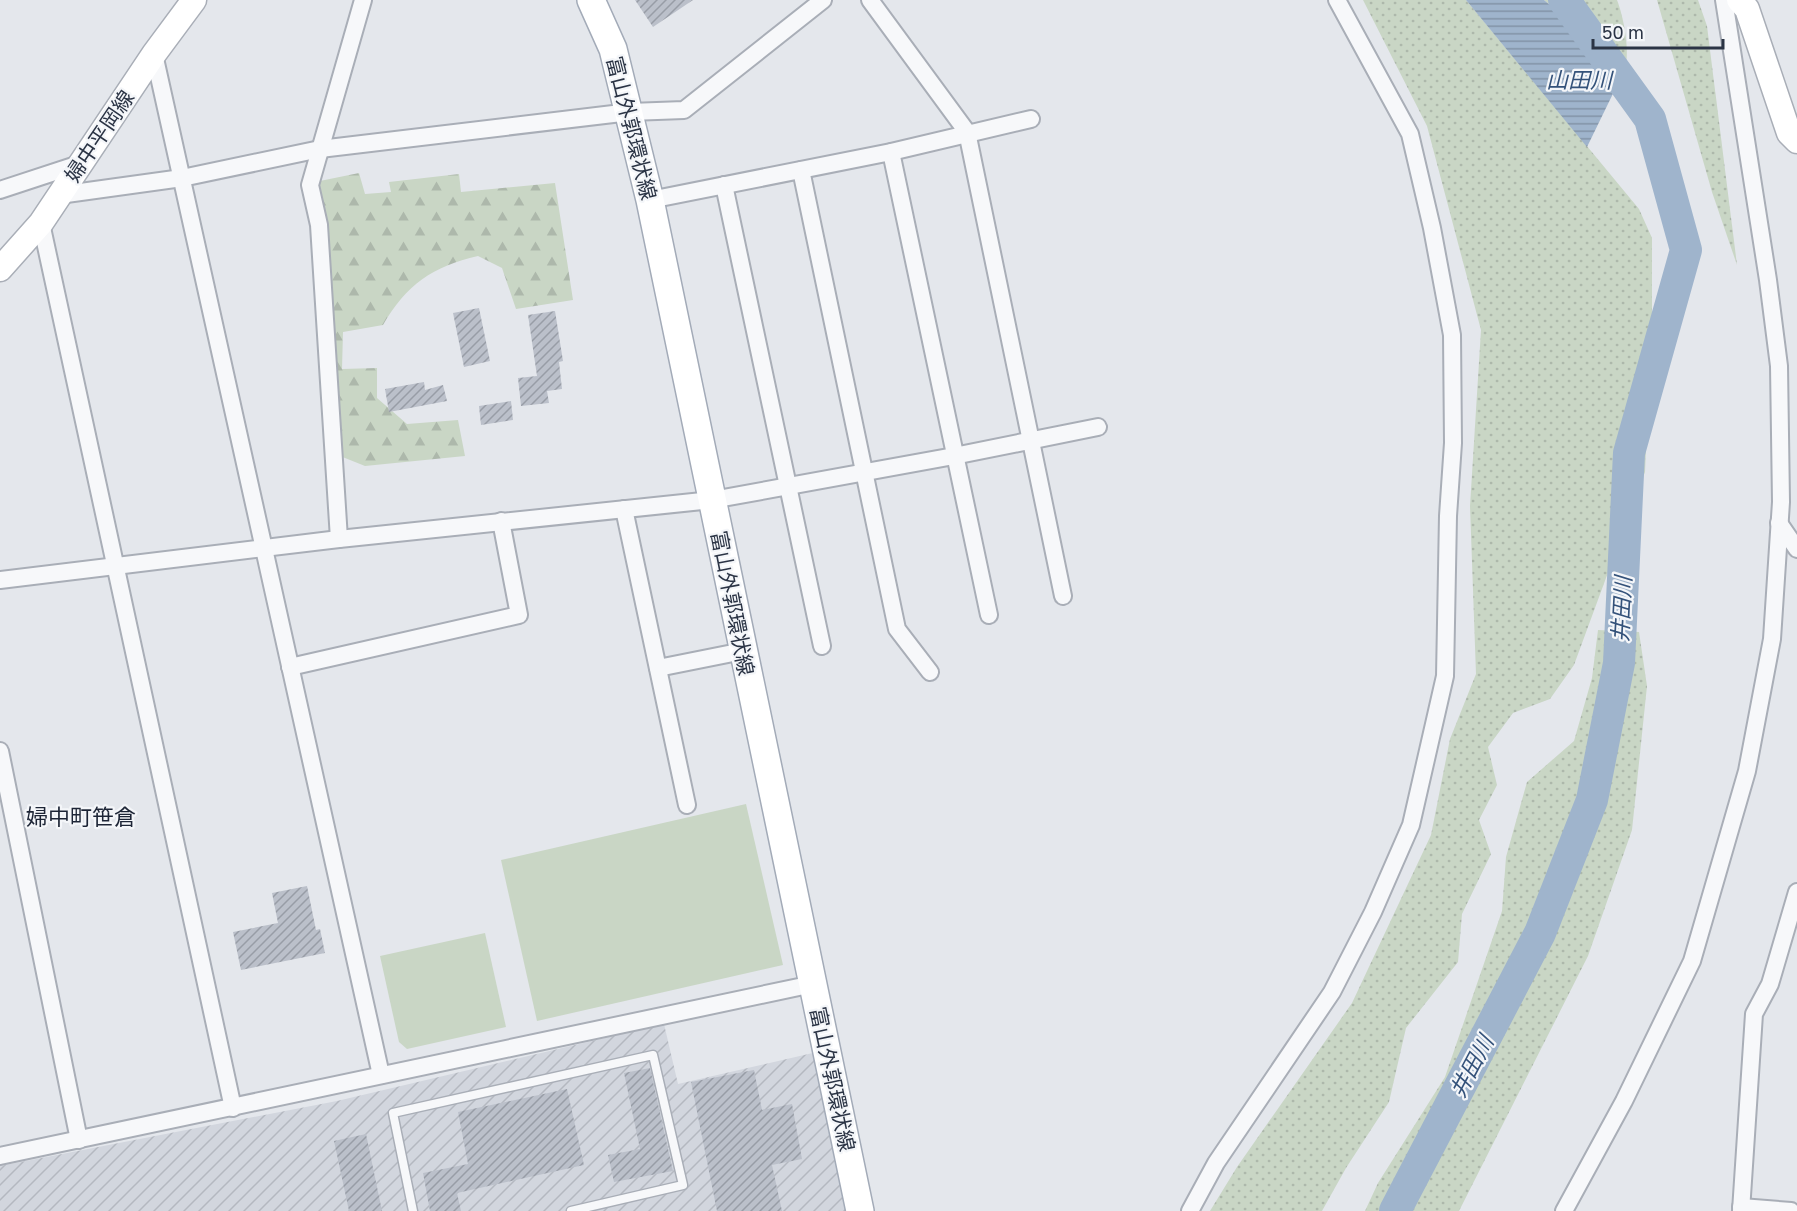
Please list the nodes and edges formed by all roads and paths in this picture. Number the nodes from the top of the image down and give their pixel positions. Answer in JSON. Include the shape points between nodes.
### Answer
{"nodes":[{"id":1,"x":194,"y":0,"type":"edge"},
{"id":2,"x":363,"y":0,"type":"edge"},
{"id":3,"x":591,"y":0,"type":"edge"},
{"id":4,"x":824,"y":0,"type":"edge"},
{"id":5,"x":870,"y":0,"type":"edge"},
{"id":6,"x":1338,"y":0,"type":"edge"},
{"id":7,"x":1724,"y":0,"type":"edge"},
{"id":8,"x":1739,"y":0,"type":"edge"},
{"id":9,"x":154,"y":54,"type":"junction"},
{"id":10,"x":630,"y":112,"type":"junction"},
{"id":11,"x":1031,"y":119,"type":"dead end"},
{"id":12,"x":968,"y":132,"type":"junction"},
{"id":13,"x":1797,"y":141,"type":"edge"},
{"id":14,"x":320,"y":149,"type":"junction"},
{"id":15,"x":891,"y":152,"type":"junction"},
{"id":16,"x":79,"y":164,"type":"junction"},
{"id":17,"x":801,"y":170,"type":"junction"},
{"id":18,"x":182,"y":178,"type":"junction"},
{"id":19,"x":724,"y":185,"type":"junction"},
{"id":20,"x":0,"y":189,"type":"edge"},
{"id":21,"x":60,"y":195,"type":"junction"},
{"id":22,"x":650,"y":200,"type":"junction"},
{"id":23,"x":40,"y":224,"type":"junction"},
{"id":24,"x":0,"y":269,"type":"edge"},
{"id":25,"x":1098,"y":427,"type":"dead end"},
{"id":26,"x":1030,"y":441,"type":"junction"},
{"id":27,"x":954,"y":456,"type":"junction"},
{"id":28,"x":866,"y":472,"type":"junction"},
{"id":29,"x":789,"y":486,"type":"junction"},
{"id":30,"x":712,"y":500,"type":"junction"},
{"id":31,"x":624,"y":509,"type":"junction"},
{"id":32,"x":501,"y":521,"type":"junction"},
{"id":33,"x":1779,"y":523,"type":"junction"},
{"id":34,"x":339,"y":539,"type":"junction"},
{"id":35,"x":264,"y":548,"type":"junction"},
{"id":36,"x":1797,"y":549,"type":"edge"},
{"id":37,"x":117,"y":567,"type":"junction"},
{"id":38,"x":0,"y":580,"type":"edge"},
{"id":39,"x":1063,"y":596,"type":"dead end"},
{"id":40,"x":989,"y":615,"type":"dead end"},
{"id":41,"x":822,"y":646,"type":"dead end"},
{"id":42,"x":743,"y":651,"type":"junction"},
{"id":43,"x":290,"y":667,"type":"junction"},
{"id":44,"x":658,"y":668,"type":"junction"},
{"id":45,"x":930,"y":672,"type":"dead end"},
{"id":46,"x":0,"y":751,"type":"edge"},
{"id":47,"x":687,"y":805,"type":"dead end"},
{"id":48,"x":1797,"y":892,"type":"edge"},
{"id":49,"x":813,"y":984,"type":"junction"},
{"id":50,"x":381,"y":1075,"type":"junction"},
{"id":51,"x":233,"y":1108,"type":"junction"},
{"id":52,"x":79,"y":1140,"type":"junction"},
{"id":53,"x":0,"y":1156,"type":"edge"},
{"id":54,"x":1741,"y":1209,"type":"edge"},
{"id":55,"x":413,"y":1211,"type":"edge"},
{"id":56,"x":571,"y":1211,"type":"edge"},
{"id":57,"x":860,"y":1211,"type":"edge"},
{"id":58,"x":1190,"y":1211,"type":"edge"},
{"id":59,"x":1564,"y":1211,"type":"edge"},
{"id":60,"x":1791,"y":1211,"type":"edge"}],
"edges":[{"from":1,"to":9,"type":"main road","name":"婦中平岡線"},
{"from":2,"to":14,"type":"street"},
{"from":3,"to":10,"type":"main road","name":"富山外郭環状線","via":[[613,50]]},
{"from":4,"to":10,"type":"street","via":[[684,110]]},
{"from":5,"to":12,"type":"street"},
{"from":6,"to":58,"type":"street","via":[[1410,134],[1452,335],[1445,676],[1411,825],[1373,912],[1332,992],[1216,1163]]},
{"from":7,"to":33,"type":"street","via":[[1779,366]]},
{"from":8,"to":13,"type":"main road","via":[[1747,9],[1789,133]]},
{"from":9,"to":16,"type":"main road","name":"婦中平岡線"},
{"from":9,"to":18,"type":"street"},
{"from":10,"to":14,"type":"street"},
{"from":10,"to":22,"type":"main road","name":"富山外郭環状線"},
{"from":11,"to":12,"type":"street"},
{"from":12,"to":15,"type":"street"},
{"from":12,"to":26,"type":"street"},
{"from":14,"to":18,"type":"street"},
{"from":14,"to":34,"type":"street","via":[[310,185],[319,225]]},
{"from":15,"to":17,"type":"street"},
{"from":15,"to":27,"type":"street"},
{"from":16,"to":20,"type":"street"},
{"from":16,"to":21,"type":"main road","name":"婦中平岡線"},
{"from":17,"to":19,"type":"street"},
{"from":17,"to":28,"type":"street"},
{"from":18,"to":21,"type":"street"},
{"from":18,"to":35,"type":"street"},
{"from":19,"to":22,"type":"street"},
{"from":19,"to":29,"type":"street"},
{"from":21,"to":23,"type":"main road","name":"婦中平岡線"},
{"from":22,"to":30,"type":"main road","name":"富山外郭環状線"},
{"from":23,"to":24,"type":"main road","name":"婦中平岡線"},
{"from":23,"to":37,"type":"street"},
{"from":25,"to":26,"type":"street"},
{"from":26,"to":27,"type":"street"},
{"from":26,"to":39,"type":"street"},
{"from":27,"to":28,"type":"street"},
{"from":27,"to":40,"type":"street"},
{"from":28,"to":29,"type":"street"},
{"from":28,"to":45,"type":"street","via":[[897,629]]},
{"from":29,"to":30,"type":"street"},
{"from":29,"to":41,"type":"street"},
{"from":30,"to":31,"type":"street"},
{"from":30,"to":42,"type":"main road","name":"富山外郭環状線"},
{"from":31,"to":32,"type":"street"},
{"from":31,"to":44,"type":"street"},
{"from":32,"to":34,"type":"street"},
{"from":32,"to":43,"type":"street","via":[[519,615]]},
{"from":33,"to":36,"type":"street"},
{"from":33,"to":59,"type":"street","via":[[1772,639],[1747,771],[1692,962],[1624,1101]]},
{"from":34,"to":35,"type":"street"},
{"from":35,"to":37,"type":"street"},
{"from":35,"to":43,"type":"street"},
{"from":37,"to":38,"type":"street"},
{"from":37,"to":51,"type":"street"},
{"from":42,"to":44,"type":"street"},
{"from":42,"to":49,"type":"main road","name":"富山外郭環状線"},
{"from":43,"to":50,"type":"street"},
{"from":44,"to":47,"type":"street"},
{"from":46,"to":52,"type":"street"},
{"from":48,"to":54,"type":"street","via":[[1770,984],[1754,1014]]},
{"from":49,"to":50,"type":"street"},
{"from":49,"to":57,"type":"main road","name":"富山外郭環状線"},
{"from":50,"to":51,"type":"street"},
{"from":51,"to":52,"type":"street"},
{"from":52,"to":53,"type":"street"},
{"from":54,"to":60,"type":"street"},
{"from":55,"to":56,"type":"lane","via":[[393,1113],[653,1055],[683,1185]]}]}
